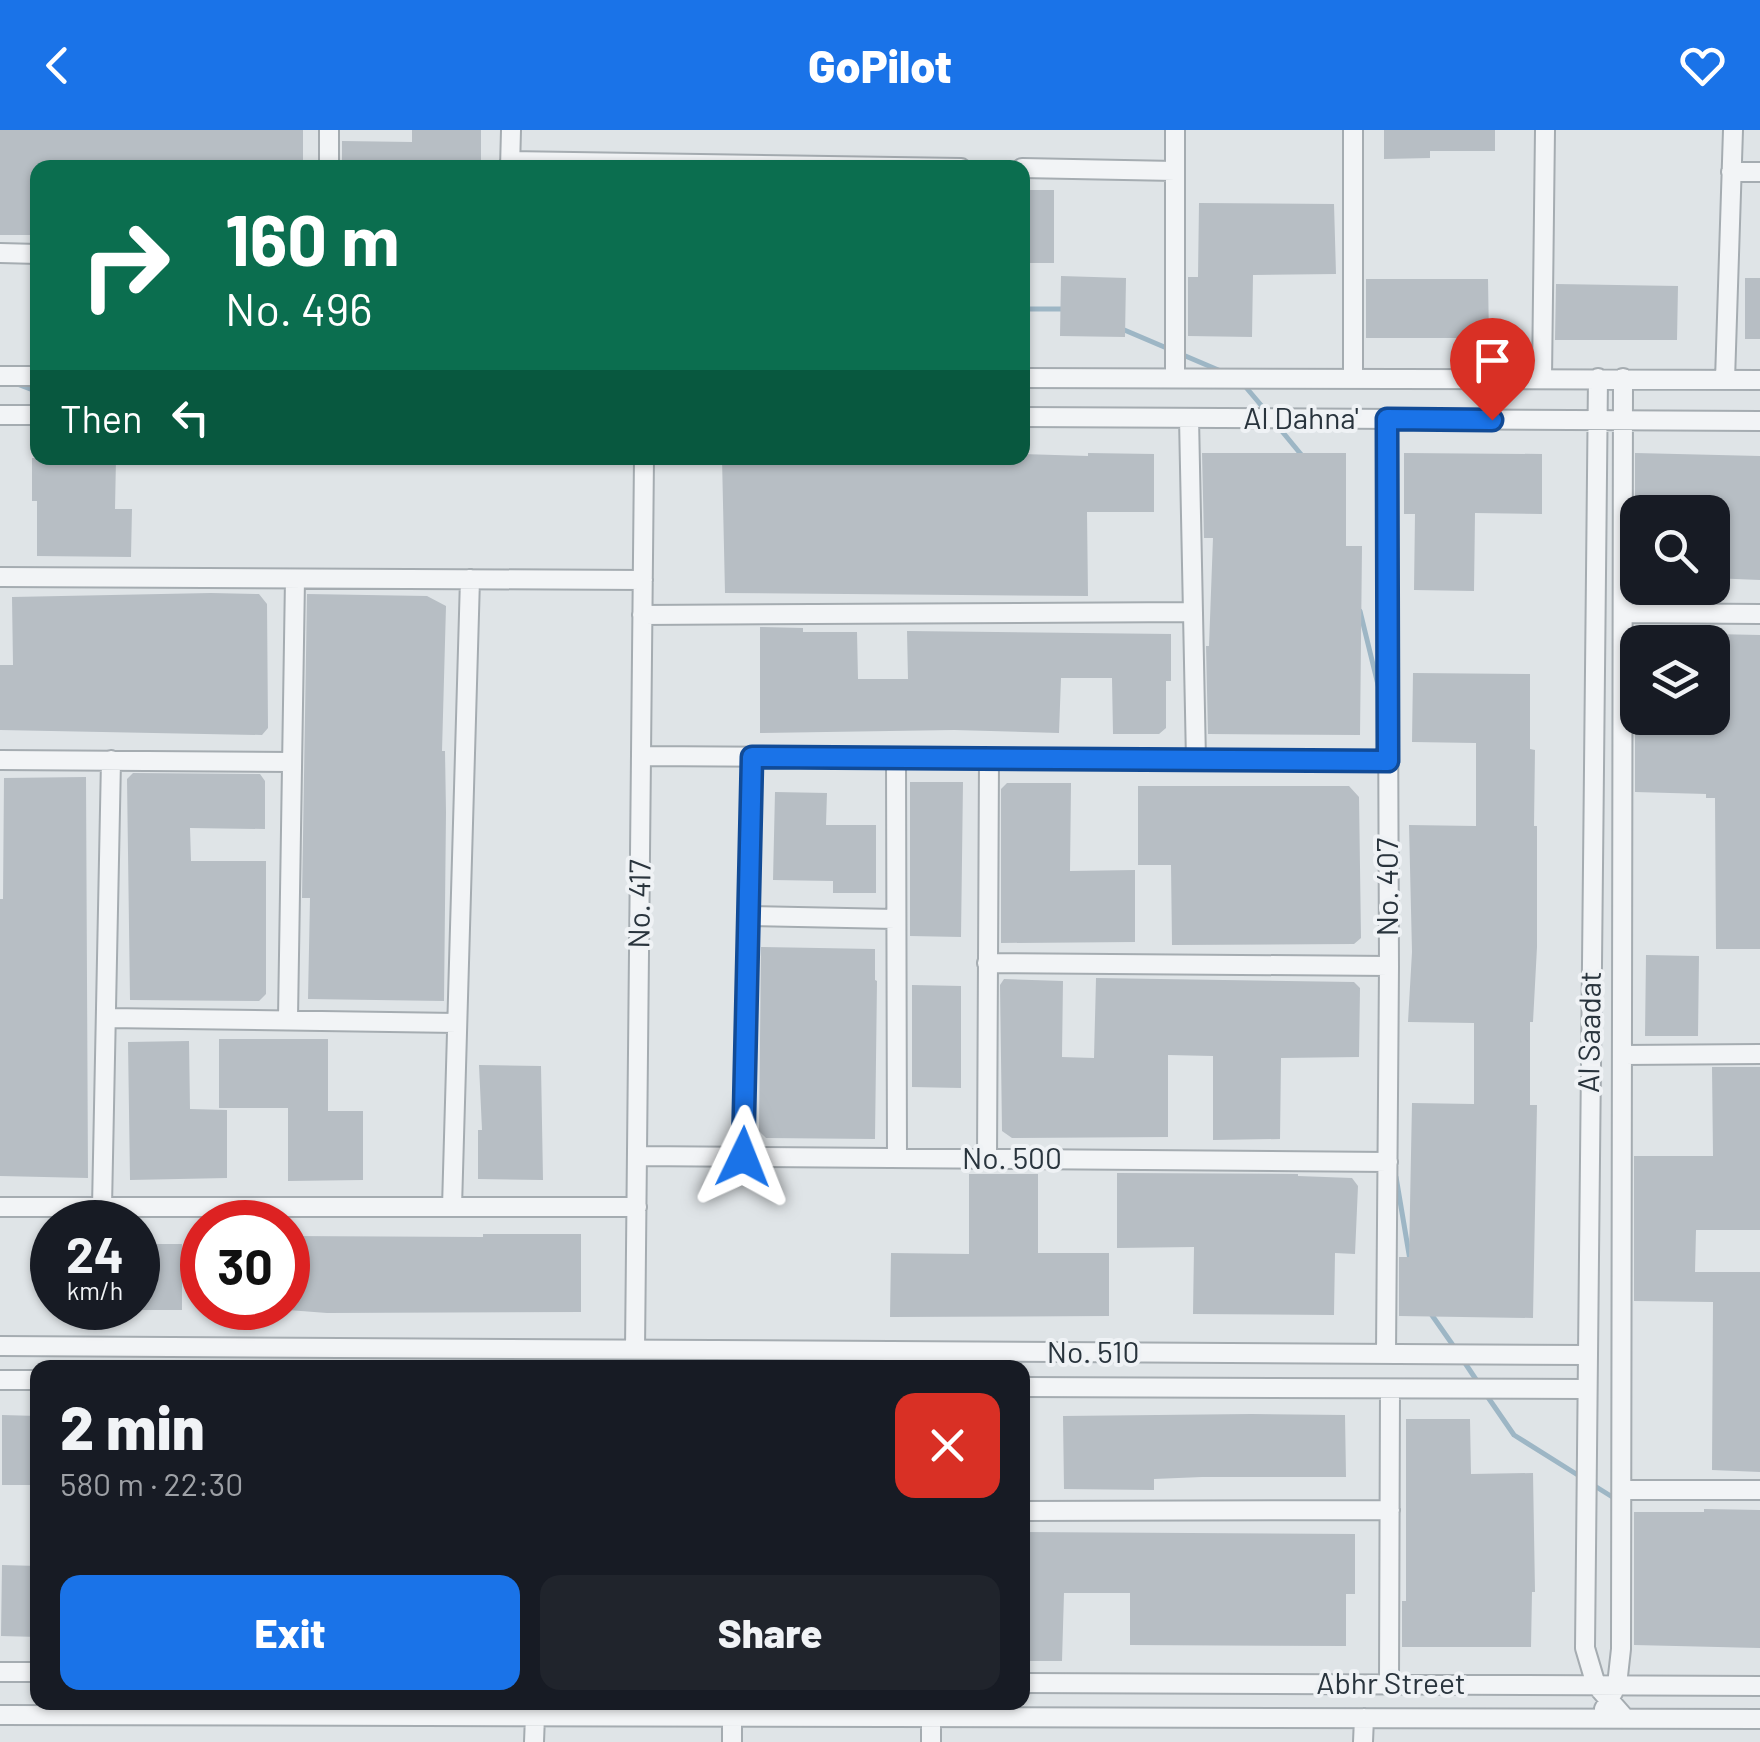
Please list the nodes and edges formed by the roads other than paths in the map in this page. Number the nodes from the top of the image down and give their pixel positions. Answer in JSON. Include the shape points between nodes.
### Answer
{"nodes":[{"id":1,"x":329,"y":130,"type":"edge"},
{"id":2,"x":510,"y":130,"type":"edge"},
{"id":3,"x":1175,"y":130,"type":"edge"},
{"id":4,"x":1353,"y":130,"type":"edge"},
{"id":5,"x":1545,"y":130,"type":"edge"},
{"id":6,"x":1732,"y":130,"type":"edge"},
{"id":7,"x":328,"y":160,"type":"edge"},
{"id":8,"x":510,"y":160,"type":"edge"},
{"id":9,"x":1030,"y":168,"type":"edge"},
{"id":10,"x":1175,"y":171,"type":"junction"},
{"id":11,"x":1732,"y":172,"type":"junction"},
{"id":12,"x":1760,"y":172,"type":"edge"},
{"id":13,"x":0,"y":253,"type":"edge"},
{"id":14,"x":30,"y":254,"type":"edge"},
{"id":15,"x":0,"y":376,"type":"edge"},
{"id":16,"x":30,"y":376,"type":"edge"},
{"id":17,"x":1030,"y":378,"type":"edge"},
{"id":18,"x":1174,"y":378,"type":"junction"},
{"id":19,"x":1542,"y":378,"type":"junction"},
{"id":20,"x":1598,"y":378,"type":"junction"},
{"id":21,"x":1622,"y":378,"type":"junction"},
{"id":22,"x":1353,"y":379,"type":"junction"},
{"id":23,"x":1726,"y":380,"type":"junction"},
{"id":24,"x":1760,"y":380,"type":"edge"},
{"id":25,"x":0,"y":415,"type":"edge"},
{"id":26,"x":30,"y":415,"type":"edge"},
{"id":27,"x":1030,"y":417,"type":"edge"},
{"id":28,"x":1189,"y":418,"type":"junction"},
{"id":29,"x":1387,"y":419,"type":"junction"},
{"id":30,"x":1760,"y":421,"type":"edge"},
{"id":31,"x":1597,"y":422,"type":"junction"},
{"id":32,"x":1622,"y":422,"type":"junction"},
{"id":33,"x":644,"y":465,"type":"edge"},
{"id":34,"x":0,"y":577,"type":"edge"},
{"id":35,"x":295,"y":578,"type":"junction"},
{"id":36,"x":470,"y":580,"type":"junction"},
{"id":37,"x":642,"y":580,"type":"junction"},
{"id":38,"x":1193,"y":612,"type":"junction"},
{"id":39,"x":1622,"y":613,"type":"junction"},
{"id":40,"x":1760,"y":614,"type":"edge"},
{"id":41,"x":642,"y":616,"type":"junction"},
{"id":42,"x":641,"y":756,"type":"junction"},
{"id":43,"x":752,"y":757,"type":"junction"},
{"id":44,"x":896,"y":758,"type":"junction"},
{"id":45,"x":989,"y":758,"type":"junction"},
{"id":46,"x":0,"y":760,"type":"edge"},
{"id":47,"x":111,"y":760,"type":"junction"},
{"id":48,"x":1196,"y":760,"type":"junction"},
{"id":49,"x":1388,"y":761,"type":"junction"},
{"id":50,"x":292,"y":762,"type":"junction"},
{"id":51,"x":751,"y":916,"type":"junction"},
{"id":52,"x":895,"y":919,"type":"junction"},
{"id":53,"x":987,"y":963,"type":"junction"},
{"id":54,"x":1389,"y":966,"type":"junction"},
{"id":55,"x":108,"y":1018,"type":"junction"},
{"id":56,"x":288,"y":1018,"type":"junction"},
{"id":57,"x":458,"y":1023,"type":"junction"},
{"id":58,"x":1760,"y":1054,"type":"edge"},
{"id":59,"x":1623,"y":1055,"type":"junction"},
{"id":60,"x":637,"y":1156,"type":"junction"},
{"id":61,"x":743,"y":1157,"type":"junction"},
{"id":62,"x":897,"y":1158,"type":"junction"},
{"id":63,"x":987,"y":1159,"type":"junction"},
{"id":64,"x":1388,"y":1162,"type":"junction"},
{"id":65,"x":102,"y":1200,"type":"edge"},
{"id":66,"x":160,"y":1207,"type":"edge"},
{"id":67,"x":452,"y":1207,"type":"junction"},
{"id":68,"x":637,"y":1207,"type":"junction"},
{"id":69,"x":0,"y":1208,"type":"edge"},
{"id":70,"x":30,"y":1208,"type":"edge"},
{"id":71,"x":0,"y":1346,"type":"edge"},
{"id":72,"x":1386,"y":1354,"type":"junction"},
{"id":73,"x":1554,"y":1355,"type":"junction"},
{"id":74,"x":637,"y":1356,"type":"edge"},
{"id":75,"x":1587,"y":1356,"type":"junction"},
{"id":76,"x":0,"y":1380,"type":"edge"},
{"id":77,"x":30,"y":1380,"type":"edge"},
{"id":78,"x":1030,"y":1387,"type":"edge"},
{"id":79,"x":1550,"y":1389,"type":"junction"},
{"id":80,"x":1586,"y":1389,"type":"junction"},
{"id":81,"x":1390,"y":1390,"type":"junction"},
{"id":82,"x":1623,"y":1490,"type":"junction"},
{"id":83,"x":1760,"y":1490,"type":"edge"},
{"id":84,"x":1390,"y":1510,"type":"junction"},
{"id":85,"x":1030,"y":1511,"type":"edge"},
{"id":86,"x":0,"y":1672,"type":"edge"},
{"id":87,"x":30,"y":1672,"type":"edge"},
{"id":88,"x":1030,"y":1682,"type":"edge"},
{"id":89,"x":1390,"y":1684,"type":"junction"},
{"id":90,"x":1596,"y":1684,"type":"junction"},
{"id":91,"x":1760,"y":1686,"type":"edge"},
{"id":92,"x":1613,"y":1693,"type":"junction"},
{"id":93,"x":0,"y":1715,"type":"edge"},
{"id":94,"x":535,"y":1716,"type":"junction"},
{"id":95,"x":732,"y":1716,"type":"junction"},
{"id":96,"x":931,"y":1716,"type":"junction"},
{"id":97,"x":1364,"y":1718,"type":"junction"},
{"id":98,"x":1596,"y":1718,"type":"junction"},
{"id":99,"x":1624,"y":1718,"type":"junction"},
{"id":100,"x":1760,"y":1719,"type":"edge"},
{"id":101,"x":534,"y":1742,"type":"edge"},
{"id":102,"x":732,"y":1742,"type":"edge"},
{"id":103,"x":931,"y":1742,"type":"edge"},
{"id":104,"x":1364,"y":1742,"type":"edge"}],
"edges":[{"from":1,"to":7,"type":"street"},
{"from":2,"to":8,"type":"street"},
{"from":3,"to":10,"type":"street"},
{"from":4,"to":22,"type":"street"},
{"from":5,"to":19,"type":"street"},
{"from":6,"to":11,"type":"street"},
{"from":9,"to":10,"type":"street"},
{"from":10,"to":18,"type":"street"},
{"from":11,"to":12,"type":"street"},
{"from":11,"to":23,"type":"street"},
{"from":13,"to":14,"type":"street"},
{"from":15,"to":16,"type":"street"},
{"from":17,"to":18,"type":"street","name":"Al Dahna'"},
{"from":18,"to":22,"type":"street","name":"Al Dahna'"},
{"from":19,"to":20,"type":"street","name":"Al Dahna'"},
{"from":19,"to":22,"type":"street","name":"Al Dahna'"},
{"from":20,"to":21,"type":"street","name":"Al Dahna'"},
{"from":20,"to":31,"type":"street","name":"Al Saadat"},
{"from":21,"to":23,"type":"street","name":"Al Dahna'"},
{"from":21,"to":32,"type":"street","name":"Al Saadat"},
{"from":23,"to":24,"type":"street","name":"Al Dahna'"},
{"from":25,"to":26,"type":"street"},
{"from":27,"to":28,"type":"street","name":"Al Dahna'"},
{"from":28,"to":29,"type":"street","name":"Al Dahna'"},
{"from":28,"to":38,"type":"street"},
{"from":29,"to":31,"type":"street","name":"Al Dahna'"},
{"from":29,"to":49,"type":"street","name":"No. 407"},
{"from":30,"to":32,"type":"street","name":"Al Dahna'"},
{"from":31,"to":32,"type":"street","name":"Al Dahna'"},
{"from":31,"to":75,"type":"street","name":"Al Saadat"},
{"from":32,"to":39,"type":"street","name":"Al Saadat"},
{"from":33,"to":37,"type":"street","name":"No. 417"},
{"from":34,"to":35,"type":"street"},
{"from":35,"to":36,"type":"street"},
{"from":35,"to":50,"type":"street"},
{"from":36,"to":37,"type":"street"},
{"from":36,"to":57,"type":"street"},
{"from":37,"to":41,"type":"street","name":"No. 417"},
{"from":38,"to":41,"type":"street"},
{"from":38,"to":48,"type":"street"},
{"from":39,"to":40,"type":"street"},
{"from":39,"to":59,"type":"street","name":"Al Saadat"},
{"from":41,"to":42,"type":"street","name":"No. 417"},
{"from":42,"to":43,"type":"street"},
{"from":42,"to":60,"type":"street","name":"No. 417"},
{"from":43,"to":44,"type":"street"},
{"from":43,"to":51,"type":"street"},
{"from":44,"to":45,"type":"street"},
{"from":44,"to":52,"type":"street"},
{"from":45,"to":48,"type":"street"},
{"from":45,"to":53,"type":"street"},
{"from":46,"to":47,"type":"street"},
{"from":47,"to":50,"type":"street"},
{"from":47,"to":55,"type":"street"},
{"from":48,"to":49,"type":"street"},
{"from":49,"to":54,"type":"street","name":"No. 407"},
{"from":50,"to":56,"type":"street"},
{"from":51,"to":52,"type":"street"},
{"from":51,"to":61,"type":"street"},
{"from":52,"to":62,"type":"street"},
{"from":53,"to":54,"type":"street"},
{"from":53,"to":63,"type":"street"},
{"from":54,"to":64,"type":"street","name":"No. 407"},
{"from":55,"to":56,"type":"street"},
{"from":55,"to":65,"type":"street"},
{"from":56,"to":57,"type":"street"},
{"from":57,"to":67,"type":"street"},
{"from":58,"to":59,"type":"street"},
{"from":59,"to":82,"type":"street","name":"Al Saadat"},
{"from":60,"to":61,"type":"street","name":"No. 500"},
{"from":60,"to":68,"type":"street","name":"No. 417"},
{"from":61,"to":62,"type":"street","name":"No. 500"},
{"from":62,"to":63,"type":"street","name":"No. 500"},
{"from":63,"to":64,"type":"street","name":"No. 500"},
{"from":64,"to":72,"type":"street","name":"No. 407"},
{"from":66,"to":67,"type":"street"},
{"from":67,"to":68,"type":"street"},
{"from":68,"to":74,"type":"street","name":"No. 417"},
{"from":69,"to":70,"type":"street"},
{"from":71,"to":74,"type":"street","name":"No. 510"},
{"from":72,"to":73,"type":"street","name":"No. 510"},
{"from":72,"to":74,"type":"street","name":"No. 510"},
{"from":73,"to":75,"type":"street","name":"No. 510"},
{"from":73,"to":79,"type":"street","via":[[1570,1361],[1573,1373]]},
{"from":75,"to":80,"type":"street","name":"Al Saadat"},
{"from":76,"to":77,"type":"street"},
{"from":78,"to":81,"type":"street","name":"No. 510"},
{"from":79,"to":80,"type":"street","name":"No. 510"},
{"from":79,"to":81,"type":"street","name":"No. 510"},
{"from":80,"to":90,"type":"street","name":"Al Saadat","via":[[1585,1648]]},
{"from":81,"to":84,"type":"street"},
{"from":82,"to":83,"type":"street"},
{"from":82,"to":92,"type":"street","name":"Al Saadat","via":[[1621,1649]]},
{"from":84,"to":85,"type":"street"},
{"from":84,"to":89,"type":"street"},
{"from":86,"to":87,"type":"street"},
{"from":88,"to":89,"type":"street","name":"Abhr Street"},
{"from":89,"to":90,"type":"street","name":"Abhr Street"},
{"from":90,"to":92,"type":"street","name":"Abhr Street"},
{"from":91,"to":92,"type":"street","name":"Abhr Street"},
{"from":92,"to":98,"type":"street"},
{"from":92,"to":99,"type":"street"},
{"from":93,"to":94,"type":"street","name":"Abhr Street"},
{"from":94,"to":95,"type":"street","name":"Abhr Street"},
{"from":94,"to":101,"type":"street"},
{"from":95,"to":96,"type":"street","name":"Abhr Street"},
{"from":95,"to":102,"type":"street"},
{"from":96,"to":97,"type":"street","name":"Abhr Street"},
{"from":96,"to":103,"type":"street"},
{"from":97,"to":98,"type":"street","name":"Abhr Street"},
{"from":97,"to":104,"type":"street"},
{"from":98,"to":99,"type":"street","name":"Abhr Street"},
{"from":99,"to":100,"type":"street","name":"Abhr Street"}]}
